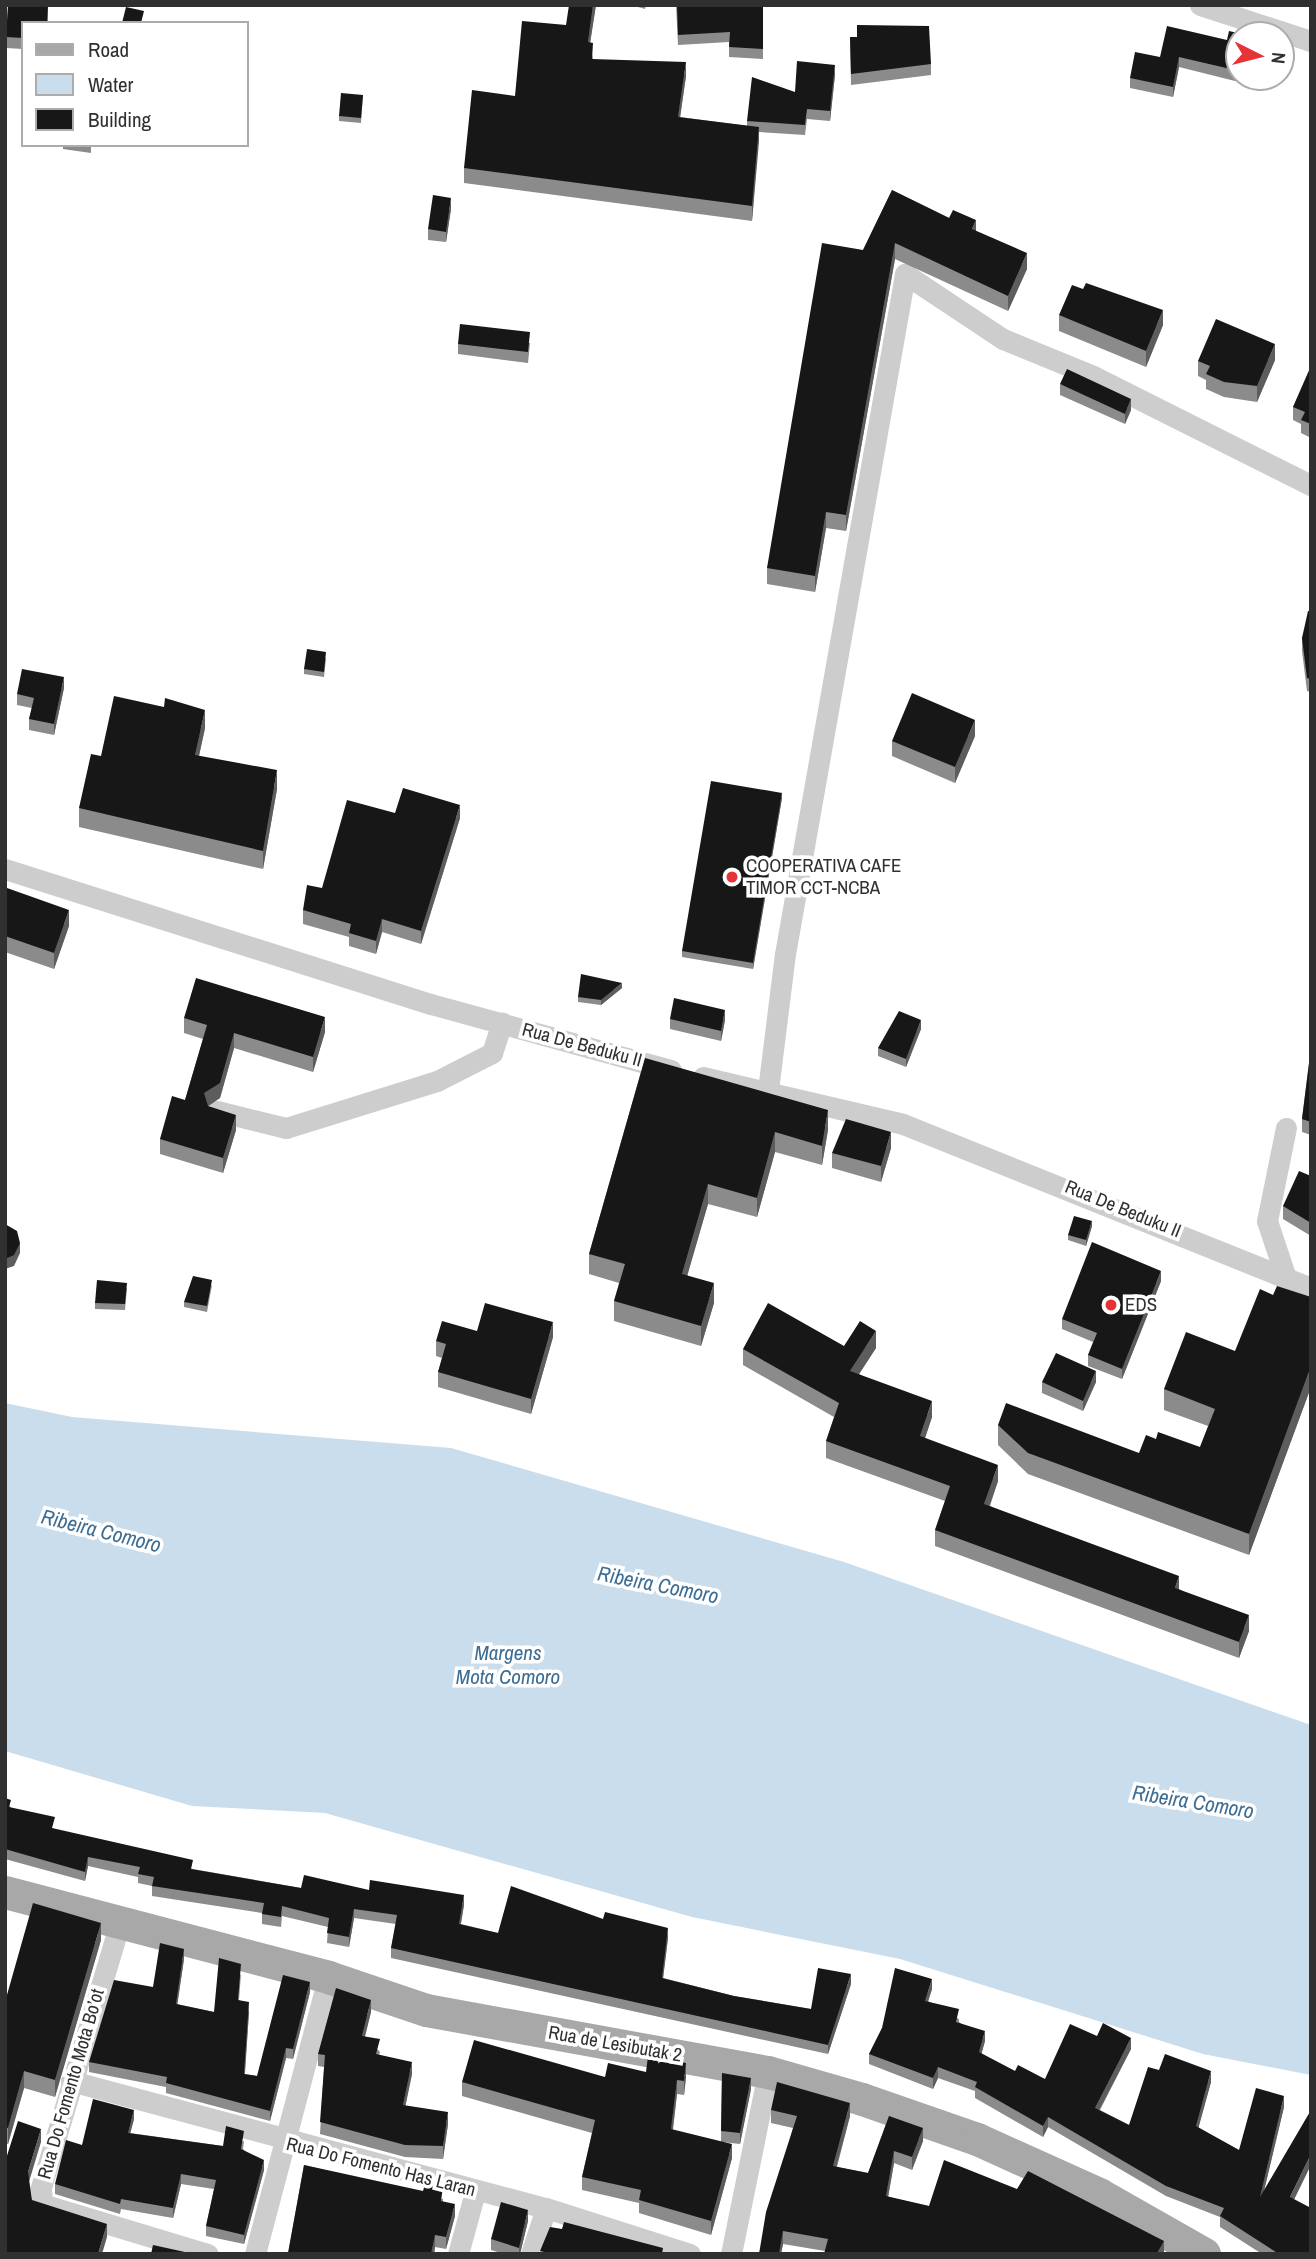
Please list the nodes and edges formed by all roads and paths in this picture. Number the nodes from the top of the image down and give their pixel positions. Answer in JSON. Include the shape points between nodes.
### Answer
{"nodes":[{"id":1,"x":1200,"y":5,"type":"edge"},
{"id":2,"x":1311,"y":41,"type":"edge"},
{"id":3,"x":1311,"y":485,"type":"edge"},
{"id":4,"x":5,"y":869,"type":"edge"},
{"id":5,"x":502,"y":1023,"type":"junction"},
{"id":6,"x":768,"y":1090,"type":"junction"},
{"id":7,"x":217,"y":1111,"type":"edge"},
{"id":8,"x":1286,"y":1128,"type":"dead end"},
{"id":9,"x":1285,"y":1275,"type":"junction"},
{"id":10,"x":1311,"y":1288,"type":"edge"},
{"id":11,"x":5,"y":1892,"type":"edge"},
{"id":12,"x":121,"y":1919,"type":"junction"},
{"id":13,"x":328,"y":1977,"type":"junction"},
{"id":14,"x":768,"y":2072,"type":"junction"},
{"id":15,"x":71,"y":2081,"type":"junction"},
{"id":16,"x":284,"y":2143,"type":"junction"},
{"id":17,"x":475,"y":2192,"type":"junction"},
{"id":18,"x":546,"y":2208,"type":"junction"},
{"id":19,"x":208,"y":2254,"type":"edge"},
{"id":20,"x":256,"y":2254,"type":"edge"},
{"id":21,"x":458,"y":2254,"type":"edge"},
{"id":22,"x":531,"y":2254,"type":"edge"},
{"id":23,"x":690,"y":2254,"type":"edge"},
{"id":24,"x":731,"y":2254,"type":"edge"},
{"id":25,"x":1204,"y":2254,"type":"edge"}],
"edges":[{"from":1,"to":2,"type":"street"},
{"from":3,"to":6,"type":"street","via":[[1003,339],[905,274],[785,954]]},
{"from":4,"to":5,"type":"street","name":"Rua De Beduku II"},
{"from":5,"to":6,"type":"street","name":"Rua De Beduku II"},
{"from":5,"to":7,"type":"street","via":[[492,1053],[437,1081],[286,1128]]},
{"from":6,"to":9,"type":"street","name":"Rua De Beduku II","via":[[903,1124]]},
{"from":8,"to":9,"type":"street","via":[[1267,1221]]},
{"from":9,"to":10,"type":"street","name":"Rua De Beduku II"},
{"from":11,"to":12,"type":"main road","name":"Rua de Lesibutak 2"},
{"from":12,"to":13,"type":"main road","name":"Rua de Lesibutak 2"},
{"from":12,"to":15,"type":"street","name":"Rua Do Fomento Mota Bo’ot"},
{"from":13,"to":14,"type":"main road","name":"Rua de Lesibutak 2","via":[[426,2011]]},
{"from":13,"to":16,"type":"street"},
{"from":14,"to":24,"type":"street"},
{"from":14,"to":25,"type":"main road","name":"Rua de Lesibutak 2","via":[[977,2139],[1099,2194]]},
{"from":15,"to":16,"type":"street","name":"Rua Do Fomento Has Laran"},
{"from":15,"to":19,"type":"street","name":"Rua Do Fomento Mota Bo’ot","via":[[41,2188],[42,2204]]},
{"from":16,"to":17,"type":"street","name":"Rua Do Fomento Has Laran"},
{"from":16,"to":20,"type":"street"},
{"from":17,"to":18,"type":"street","name":"Rua Do Fomento Has Laran"},
{"from":17,"to":21,"type":"street"},
{"from":18,"to":22,"type":"street"},
{"from":18,"to":23,"type":"street","name":"Rua Do Fomento Has Laran"}]}
